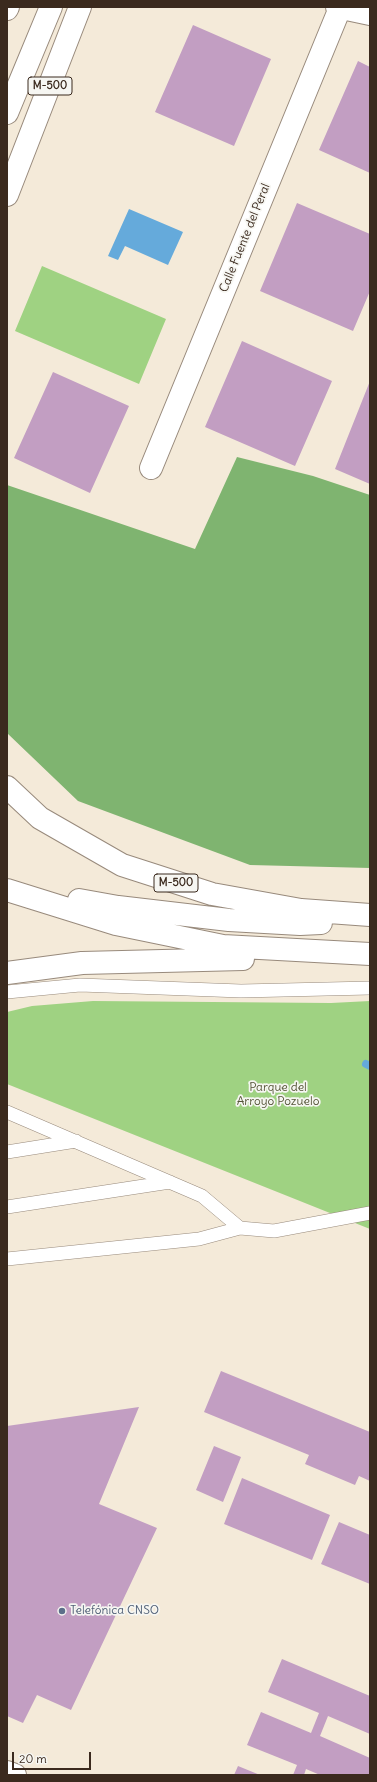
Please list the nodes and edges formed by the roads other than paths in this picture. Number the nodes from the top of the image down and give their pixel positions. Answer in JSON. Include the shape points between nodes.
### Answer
{"nodes":[{"id":1,"x":51,"y":7,"type":"edge"},
{"id":2,"x":80,"y":7,"type":"edge"},
{"id":3,"x":338,"y":8,"type":"edge"},
{"id":4,"x":370,"y":14,"type":"edge"},
{"id":5,"x":7,"y":113,"type":"edge"},
{"id":6,"x":19,"y":165,"type":"junction"},
{"id":7,"x":7,"y":192,"type":"edge"},
{"id":8,"x":7,"y":195,"type":"edge"},
{"id":9,"x":151,"y":468,"type":"dead end"},
{"id":10,"x":7,"y":788,"type":"edge"},
{"id":11,"x":7,"y":886,"type":"edge"},
{"id":12,"x":7,"y":890,"type":"edge"},
{"id":13,"x":370,"y":915,"type":"edge"},
{"id":14,"x":370,"y":920,"type":"edge"},
{"id":15,"x":370,"y":955,"type":"edge"},
{"id":16,"x":7,"y":973,"type":"edge"},
{"id":17,"x":370,"y":988,"type":"edge"},
{"id":18,"x":7,"y":992,"type":"edge"},
{"id":19,"x":7,"y":1112,"type":"edge"},
{"id":20,"x":76,"y":1141,"type":"junction"},
{"id":21,"x":7,"y":1152,"type":"edge"},
{"id":22,"x":170,"y":1182,"type":"junction"},
{"id":23,"x":7,"y":1207,"type":"edge"},
{"id":24,"x":370,"y":1213,"type":"edge"},
{"id":25,"x":240,"y":1228,"type":"junction"},
{"id":26,"x":7,"y":1259,"type":"edge"},
{"id":27,"x":7,"y":1772,"type":"edge"},
{"id":28,"x":15,"y":1775,"type":"edge"}],
"edges":[{"from":1,"to":5,"type":"main road","number":"M-500"},
{"from":2,"to":6,"type":"main road","number":"M-500"},
{"from":3,"to":4,"type":"main road"},
{"from":3,"to":9,"type":"main road","name":"Calle Fuente del Peral"},
{"from":6,"to":7,"type":"main road","number":"M-500"},
{"from":6,"to":8,"type":"main road","number":"M-500"},
{"from":10,"to":13,"type":"main road","number":"M-500","via":[[40,818],[122,865],[212,894],[301,910]]},
{"from":11,"to":14,"type":"main road","via":[[118,907],[230,920],[300,924]]},
{"from":12,"to":15,"type":"main road","via":[[116,924],[223,946]]},
{"from":15,"to":16,"type":"main road","via":[[82,963]]},
{"from":17,"to":18,"type":"lane","via":[[241,990],[80,985]]},
{"from":19,"to":20,"type":"lane"},
{"from":20,"to":21,"type":"lane"},
{"from":20,"to":22,"type":"lane"},
{"from":22,"to":23,"type":"lane"},
{"from":22,"to":25,"type":"lane","via":[[202,1196]]},
{"from":24,"to":25,"type":"lane","via":[[274,1231]]},
{"from":25,"to":26,"type":"lane","via":[[199,1239]]},
{"from":27,"to":28,"type":"main road"}]}
